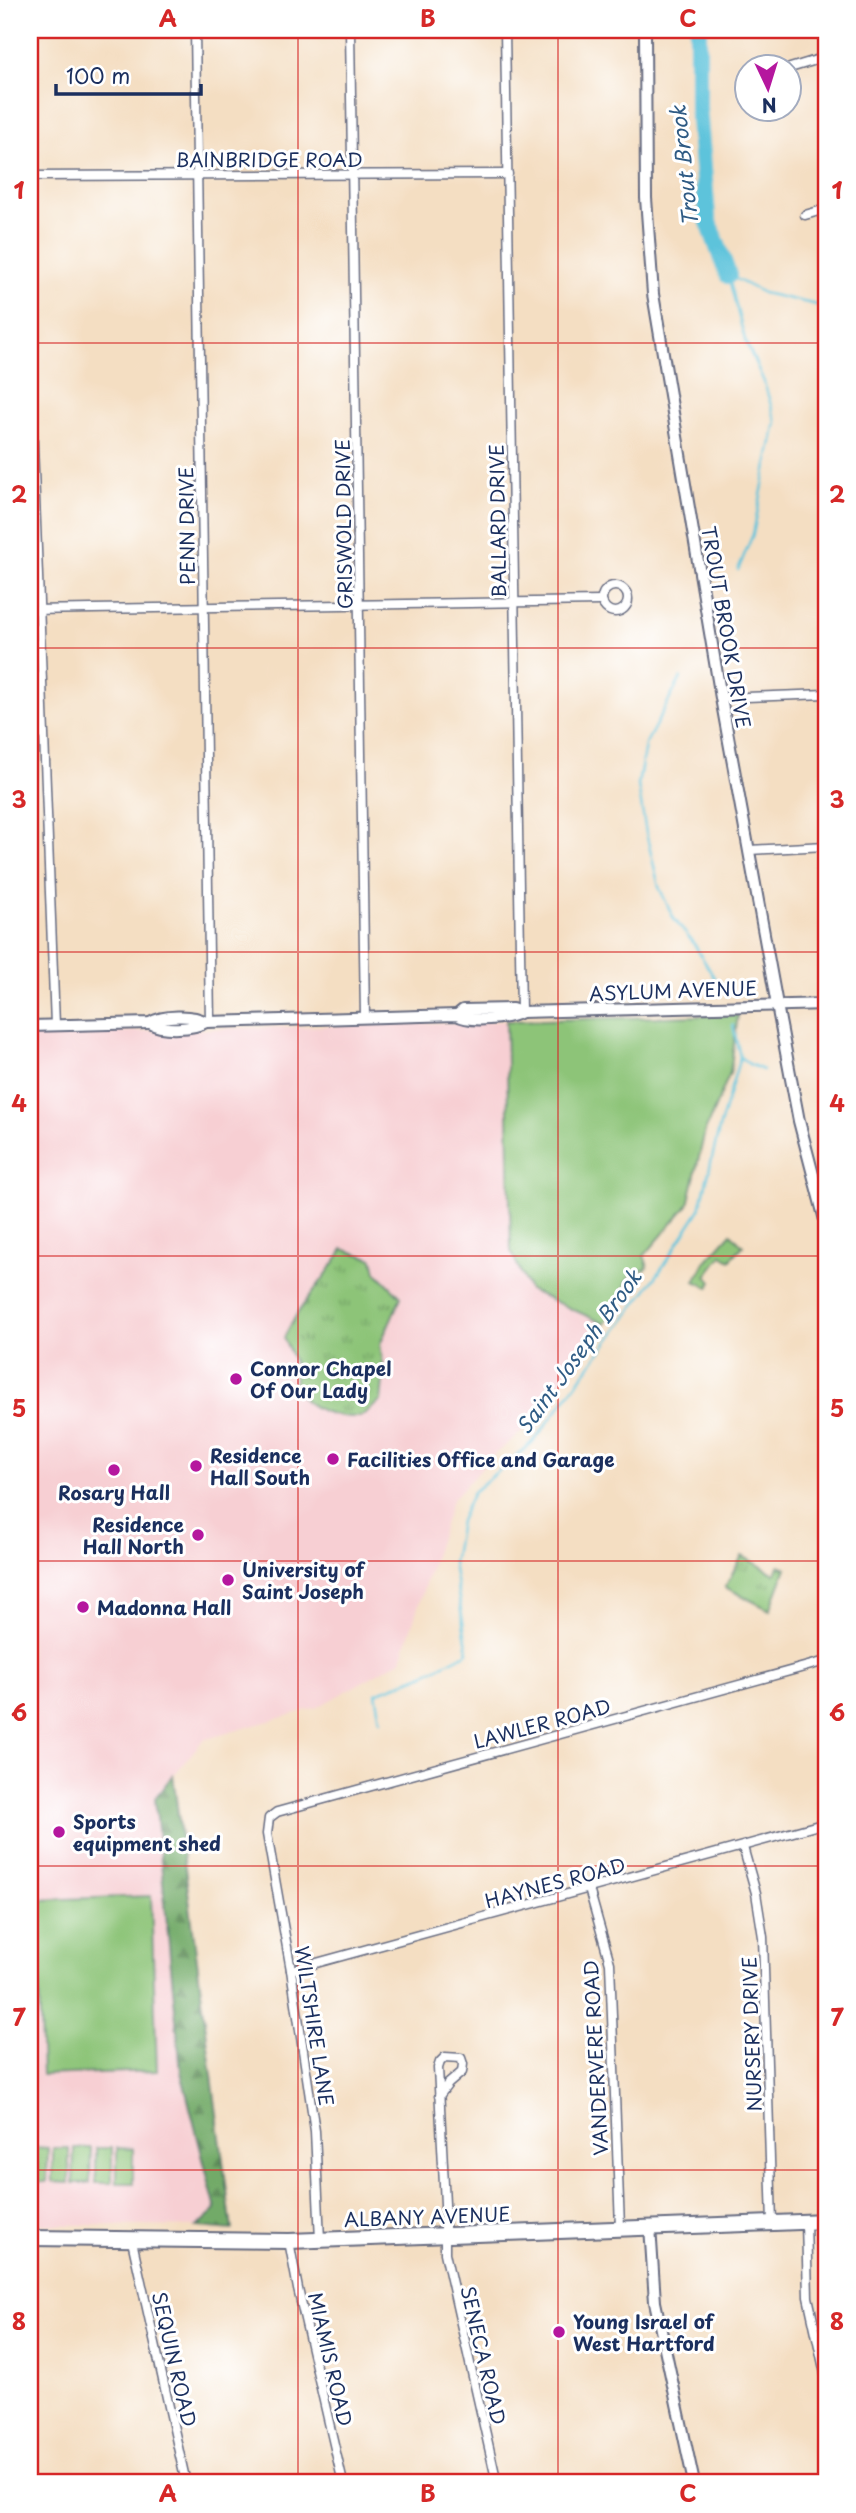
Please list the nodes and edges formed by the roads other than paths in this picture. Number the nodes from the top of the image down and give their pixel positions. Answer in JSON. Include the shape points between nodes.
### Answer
{"nodes":[{"id":1,"x":195,"y":30,"type":"edge"},
{"id":2,"x":350,"y":30,"type":"edge"},
{"id":3,"x":505,"y":30,"type":"edge"},
{"id":4,"x":645,"y":30,"type":"edge"},
{"id":5,"x":826,"y":57,"type":"edge"},
{"id":6,"x":804,"y":64,"type":"edge"},
{"id":7,"x":508,"y":174,"type":"junction"},
{"id":8,"x":352,"y":175,"type":"junction"},
{"id":9,"x":30,"y":176,"type":"edge"},
{"id":10,"x":198,"y":176,"type":"junction"},
{"id":11,"x":826,"y":209,"type":"edge"},
{"id":12,"x":805,"y":215,"type":"dead end"},
{"id":13,"x":30,"y":363,"type":"edge"},
{"id":14,"x":602,"y":600,"type":"dead end"},
{"id":15,"x":514,"y":603,"type":"junction"},
{"id":16,"x":360,"y":605,"type":"junction"},
{"id":17,"x":203,"y":606,"type":"junction"},
{"id":18,"x":34,"y":610,"type":"edge"},
{"id":19,"x":826,"y":694,"type":"edge"},
{"id":20,"x":721,"y":698,"type":"junction"},
{"id":21,"x":826,"y":846,"type":"edge"},
{"id":22,"x":749,"y":850,"type":"junction"},
{"id":23,"x":826,"y":1004,"type":"edge"},
{"id":24,"x":777,"y":1005,"type":"junction"},
{"id":25,"x":521,"y":1012,"type":"junction"},
{"id":26,"x":365,"y":1017,"type":"junction"},
{"id":27,"x":208,"y":1022,"type":"junction"},
{"id":28,"x":30,"y":1026,"type":"edge"},
{"id":29,"x":55,"y":1026,"type":"junction"},
{"id":30,"x":826,"y":1224,"type":"edge"},
{"id":31,"x":826,"y":1661,"type":"edge"},
{"id":32,"x":269,"y":1818,"type":"joint"},
{"id":33,"x":826,"y":1823,"type":"edge"},
{"id":34,"x":743,"y":1847,"type":"junction"},
{"id":35,"x":589,"y":1889,"type":"junction"},
{"id":36,"x":291,"y":1970,"type":"junction"},
{"id":37,"x":439,"y":2096,"type":"junction"},
{"id":38,"x":826,"y":2221,"type":"edge"},
{"id":39,"x":806,"y":2222,"type":"junction"},
{"id":40,"x":772,"y":2223,"type":"junction"},
{"id":41,"x":650,"y":2226,"type":"junction"},
{"id":42,"x":620,"y":2227,"type":"junction"},
{"id":43,"x":444,"y":2234,"type":"junction"},
{"id":44,"x":30,"y":2238,"type":"edge"},
{"id":45,"x":320,"y":2240,"type":"junction"},
{"id":46,"x":132,"y":2241,"type":"junction"},
{"id":47,"x":289,"y":2241,"type":"junction"},
{"id":48,"x":826,"y":2378,"type":"edge"},
{"id":49,"x":186,"y":2483,"type":"edge"},
{"id":50,"x":344,"y":2483,"type":"edge"},
{"id":51,"x":498,"y":2483,"type":"edge"},
{"id":52,"x":694,"y":2483,"type":"edge"}],
"edges":[{"from":1,"to":10,"type":"street","name":"PENN DRIVE"},
{"from":2,"to":8,"type":"street","name":"GRISWOLD DRIVE"},
{"from":3,"to":7,"type":"street","name":"BALLARD DRIVE"},
{"from":4,"to":20,"type":"main road","name":"TROUT BROOK DRIVE","via":[[650,274]]},
{"from":5,"to":6,"type":"street"},
{"from":7,"to":8,"type":"street","name":"BAINBRIDGE ROAD"},
{"from":7,"to":15,"type":"street","name":"BALLARD DRIVE"},
{"from":8,"to":10,"type":"street","name":"BAINBRIDGE ROAD"},
{"from":8,"to":16,"type":"street","name":"GRISWOLD DRIVE"},
{"from":9,"to":10,"type":"street","name":"BAINBRIDGE ROAD"},
{"from":10,"to":17,"type":"street","name":"PENN DRIVE"},
{"from":11,"to":12,"type":"street"},
{"from":13,"to":18,"type":"street"},
{"from":14,"to":15,"type":"street"},
{"from":15,"to":16,"type":"street"},
{"from":15,"to":25,"type":"street","name":"BALLARD DRIVE"},
{"from":16,"to":17,"type":"street"},
{"from":16,"to":26,"type":"street","name":"GRISWOLD DRIVE"},
{"from":17,"to":18,"type":"street"},
{"from":17,"to":27,"type":"street","name":"PENN DRIVE"},
{"from":18,"to":29,"type":"street"},
{"from":19,"to":20,"type":"street"},
{"from":20,"to":22,"type":"main road","name":"TROUT BROOK DRIVE"},
{"from":21,"to":22,"type":"street"},
{"from":22,"to":24,"type":"main road","name":"TROUT BROOK DRIVE"},
{"from":23,"to":24,"type":"main road","name":"ASYLUM AVENUE"},
{"from":24,"to":25,"type":"main road","name":"ASYLUM AVENUE"},
{"from":24,"to":30,"type":"main road","name":"TROUT BROOK DRIVE","via":[[799,1121]]},
{"from":25,"to":26,"type":"main road","name":"ASYLUM AVENUE","via":[[512,1017],[464,1019],[457,1015]]},
{"from":26,"to":27,"type":"main road","name":"ASYLUM AVENUE"},
{"from":27,"to":29,"type":"main road","name":"ASYLUM AVENUE","via":[[157,1028],[150,1023]]},
{"from":28,"to":29,"type":"main road","name":"ASYLUM AVENUE"},
{"from":31,"to":32,"type":"street","name":"LAWLER ROAD","via":[[277,1812]]},
{"from":32,"to":36,"type":"street","name":"WILTSHIRE LANE","via":[[267,1834]]},
{"from":33,"to":34,"type":"street","name":"HAYNES ROAD"},
{"from":34,"to":35,"type":"street","name":"HAYNES ROAD"},
{"from":34,"to":40,"type":"street","name":"NURSERY DRIVE","via":[[763,1937]]},
{"from":35,"to":36,"type":"street","name":"HAYNES ROAD"},
{"from":35,"to":42,"type":"street","name":"VANDERVERE ROAD","via":[[610,1964]]},
{"from":36,"to":45,"type":"street","name":"WILTSHIRE LANE","via":[[315,2131]]},
{"from":37,"to":37,"type":"street","name":"SENECA ROAD","via":[[440,2062],[445,2057],[461,2058],[462,2073]]},
{"from":37,"to":43,"type":"street","name":"SENECA ROAD"},
{"from":38,"to":39,"type":"highway","name":"ALBANY AVENUE"},
{"from":39,"to":40,"type":"highway","name":"ALBANY AVENUE"},
{"from":39,"to":48,"type":"street","via":[[808,2297]]},
{"from":40,"to":41,"type":"highway","name":"ALBANY AVENUE"},
{"from":41,"to":42,"type":"highway","name":"ALBANY AVENUE"},
{"from":41,"to":52,"type":"main road","via":[[654,2302]]},
{"from":42,"to":43,"type":"highway","name":"ALBANY AVENUE"},
{"from":43,"to":45,"type":"highway","name":"ALBANY AVENUE"},
{"from":43,"to":51,"type":"street","name":"SENECA ROAD","via":[[446,2260]]},
{"from":44,"to":46,"type":"highway","name":"ALBANY AVENUE"},
{"from":45,"to":47,"type":"highway","name":"ALBANY AVENUE"},
{"from":46,"to":47,"type":"highway","name":"ALBANY AVENUE"},
{"from":46,"to":49,"type":"street","name":"SEQUIN ROAD"},
{"from":47,"to":50,"type":"street","name":"MIAMIS ROAD"}]}
